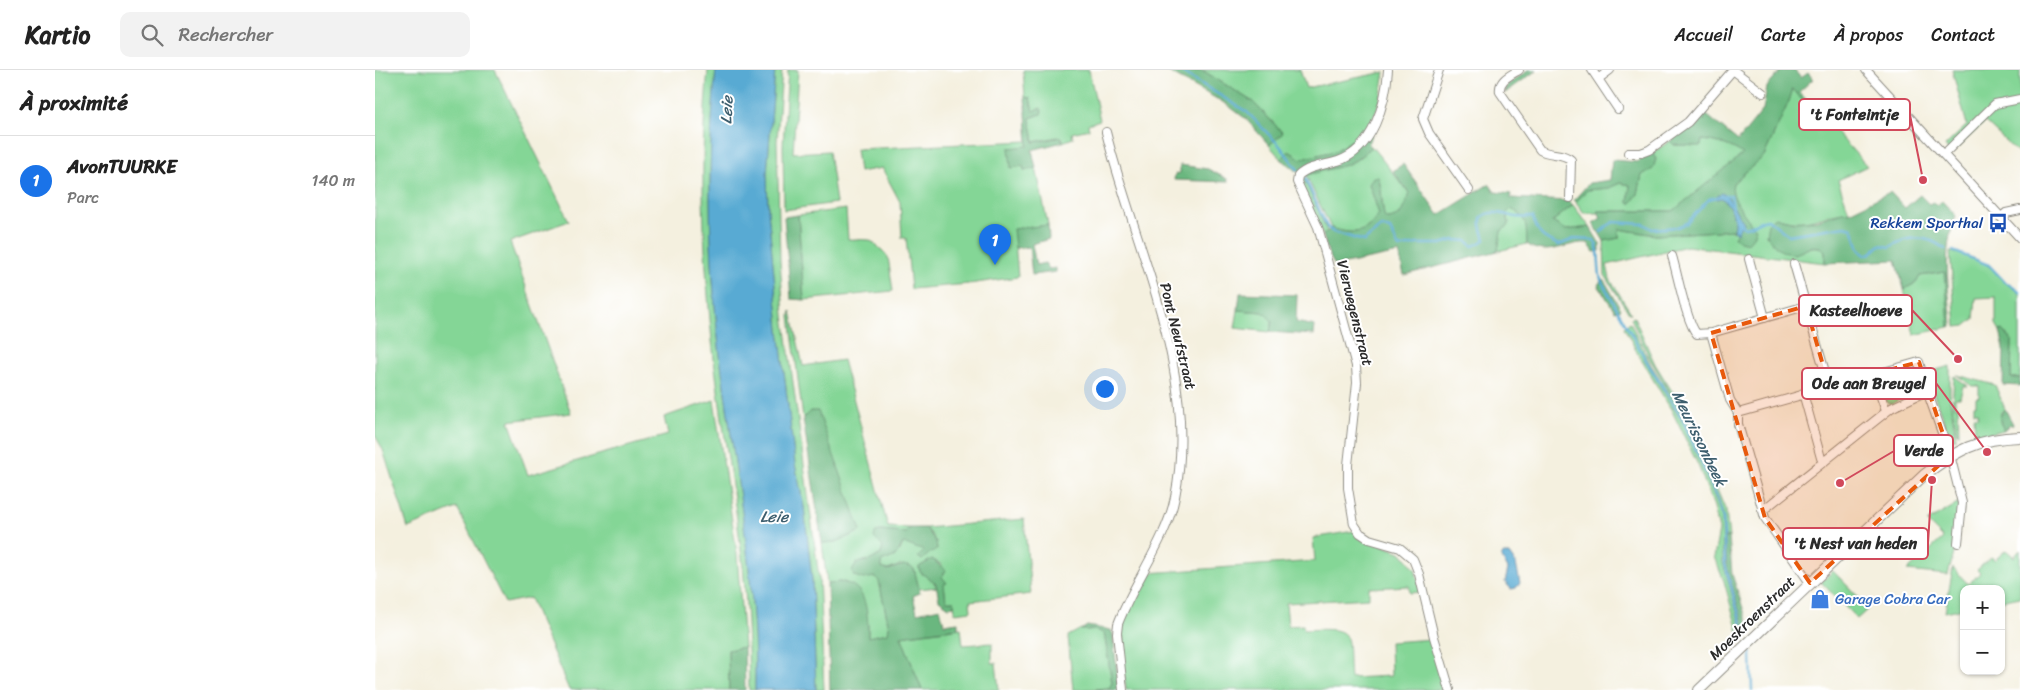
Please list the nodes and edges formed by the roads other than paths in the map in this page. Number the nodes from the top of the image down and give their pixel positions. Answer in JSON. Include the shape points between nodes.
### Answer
{"nodes":[{"id":1,"x":1388,"y":70,"type":"edge"},
{"id":2,"x":1439,"y":70,"type":"edge"},
{"id":3,"x":1519,"y":70,"type":"edge"},
{"id":4,"x":1592,"y":70,"type":"edge"},
{"id":5,"x":1610,"y":70,"type":"edge"},
{"id":6,"x":1733,"y":70,"type":"edge"},
{"id":7,"x":1866,"y":70,"type":"edge"},
{"id":8,"x":1598,"y":79,"type":"junction"},
{"id":9,"x":1763,"y":93,"type":"dead end"},
{"id":10,"x":2020,"y":99,"type":"edge"},
{"id":11,"x":1618,"y":109,"type":"dead end"},
{"id":12,"x":1106,"y":132,"type":"dead end"},
{"id":13,"x":1628,"y":153,"type":"dead end"},
{"id":14,"x":1944,"y":154,"type":"junction"},
{"id":15,"x":1469,"y":190,"type":"dead end"},
{"id":16,"x":1570,"y":198,"type":"dead end"},
{"id":17,"x":2020,"y":210,"type":"edge"},
{"id":18,"x":2001,"y":217,"type":"junction"},
{"id":19,"x":2020,"y":238,"type":"edge"},
{"id":20,"x":1672,"y":256,"type":"dead end"},
{"id":21,"x":1749,"y":259,"type":"dead end"},
{"id":22,"x":1794,"y":264,"type":"dead end"},
{"id":23,"x":1806,"y":306,"type":"junction"},
{"id":24,"x":1765,"y":318,"type":"junction"},
{"id":25,"x":1711,"y":334,"type":"junction"},
{"id":26,"x":1875,"y":375,"type":"junction"},
{"id":27,"x":1829,"y":386,"type":"junction"},
{"id":28,"x":1927,"y":391,"type":"junction"},
{"id":29,"x":1803,"y":393,"type":"junction"},
{"id":30,"x":1886,"y":412,"type":"junction"},
{"id":31,"x":1738,"y":413,"type":"junction"},
{"id":32,"x":2020,"y":437,"type":"edge"},
{"id":33,"x":1950,"y":453,"type":"junction"},
{"id":34,"x":1824,"y":462,"type":"junction"},
{"id":35,"x":1762,"y":509,"type":"junction"},
{"id":36,"x":1958,"y":543,"type":"dead end"},
{"id":37,"x":1810,"y":583,"type":"junction"},
{"id":38,"x":1123,"y":690,"type":"edge"},
{"id":39,"x":1450,"y":690,"type":"edge"},
{"id":40,"x":1699,"y":690,"type":"edge"}],
"edges":[{"from":1,"to":39,"type":"street","name":"Vierwegenstraat","via":[[1380,111],[1363,145],[1340,160],[1302,174],[1297,182],[1318,226],[1356,366],[1348,465],[1354,524],[1369,539],[1400,548],[1413,559]]},
{"from":2,"to":15,"type":"street","via":[[1423,118],[1429,133]]},
{"from":3,"to":16,"type":"street","via":[[1501,82],[1500,92],[1540,150],[1566,155],[1571,160]]},
{"from":4,"to":8,"type":"street"},
{"from":5,"to":8,"type":"street"},
{"from":6,"to":9,"type":"street"},
{"from":6,"to":13,"type":"street","via":[[1688,122],[1649,150]]},
{"from":7,"to":14,"type":"street"},
{"from":8,"to":11,"type":"street"},
{"from":10,"to":14,"type":"street","via":[[1995,104]]},
{"from":12,"to":38,"type":"street","name":"Pont Neufstraat","via":[[1147,265],[1172,357],[1180,402],[1175,498],[1117,633]]},
{"from":14,"to":18,"type":"street"},
{"from":17,"to":18,"type":"street"},
{"from":18,"to":19,"type":"street"},
{"from":20,"to":25,"type":"street","via":[[1693,331],[1701,335]]},
{"from":21,"to":24,"type":"street"},
{"from":22,"to":23,"type":"street"},
{"from":23,"to":24,"type":"street"},
{"from":23,"to":27,"type":"street"},
{"from":24,"to":25,"type":"street"},
{"from":25,"to":31,"type":"street","via":[[1730,400]]},
{"from":26,"to":27,"type":"street"},
{"from":26,"to":28,"type":"street","via":[[1919,362]]},
{"from":26,"to":30,"type":"street"},
{"from":27,"to":29,"type":"street"},
{"from":28,"to":30,"type":"street"},
{"from":28,"to":33,"type":"street"},
{"from":29,"to":31,"type":"street"},
{"from":29,"to":34,"type":"street"},
{"from":30,"to":34,"type":"street"},
{"from":31,"to":35,"type":"street","via":[[1738,424]]},
{"from":32,"to":33,"type":"main road","name":"Moeskroenstraat","via":[[1997,439]]},
{"from":33,"to":36,"type":"street","via":[[1962,503]]},
{"from":33,"to":37,"type":"main road","name":"Moeskroenstraat"},
{"from":34,"to":35,"type":"street"},
{"from":35,"to":37,"type":"street","via":[[1769,526]]},
{"from":37,"to":40,"type":"main road","name":"Moeskroenstraat"}]}
